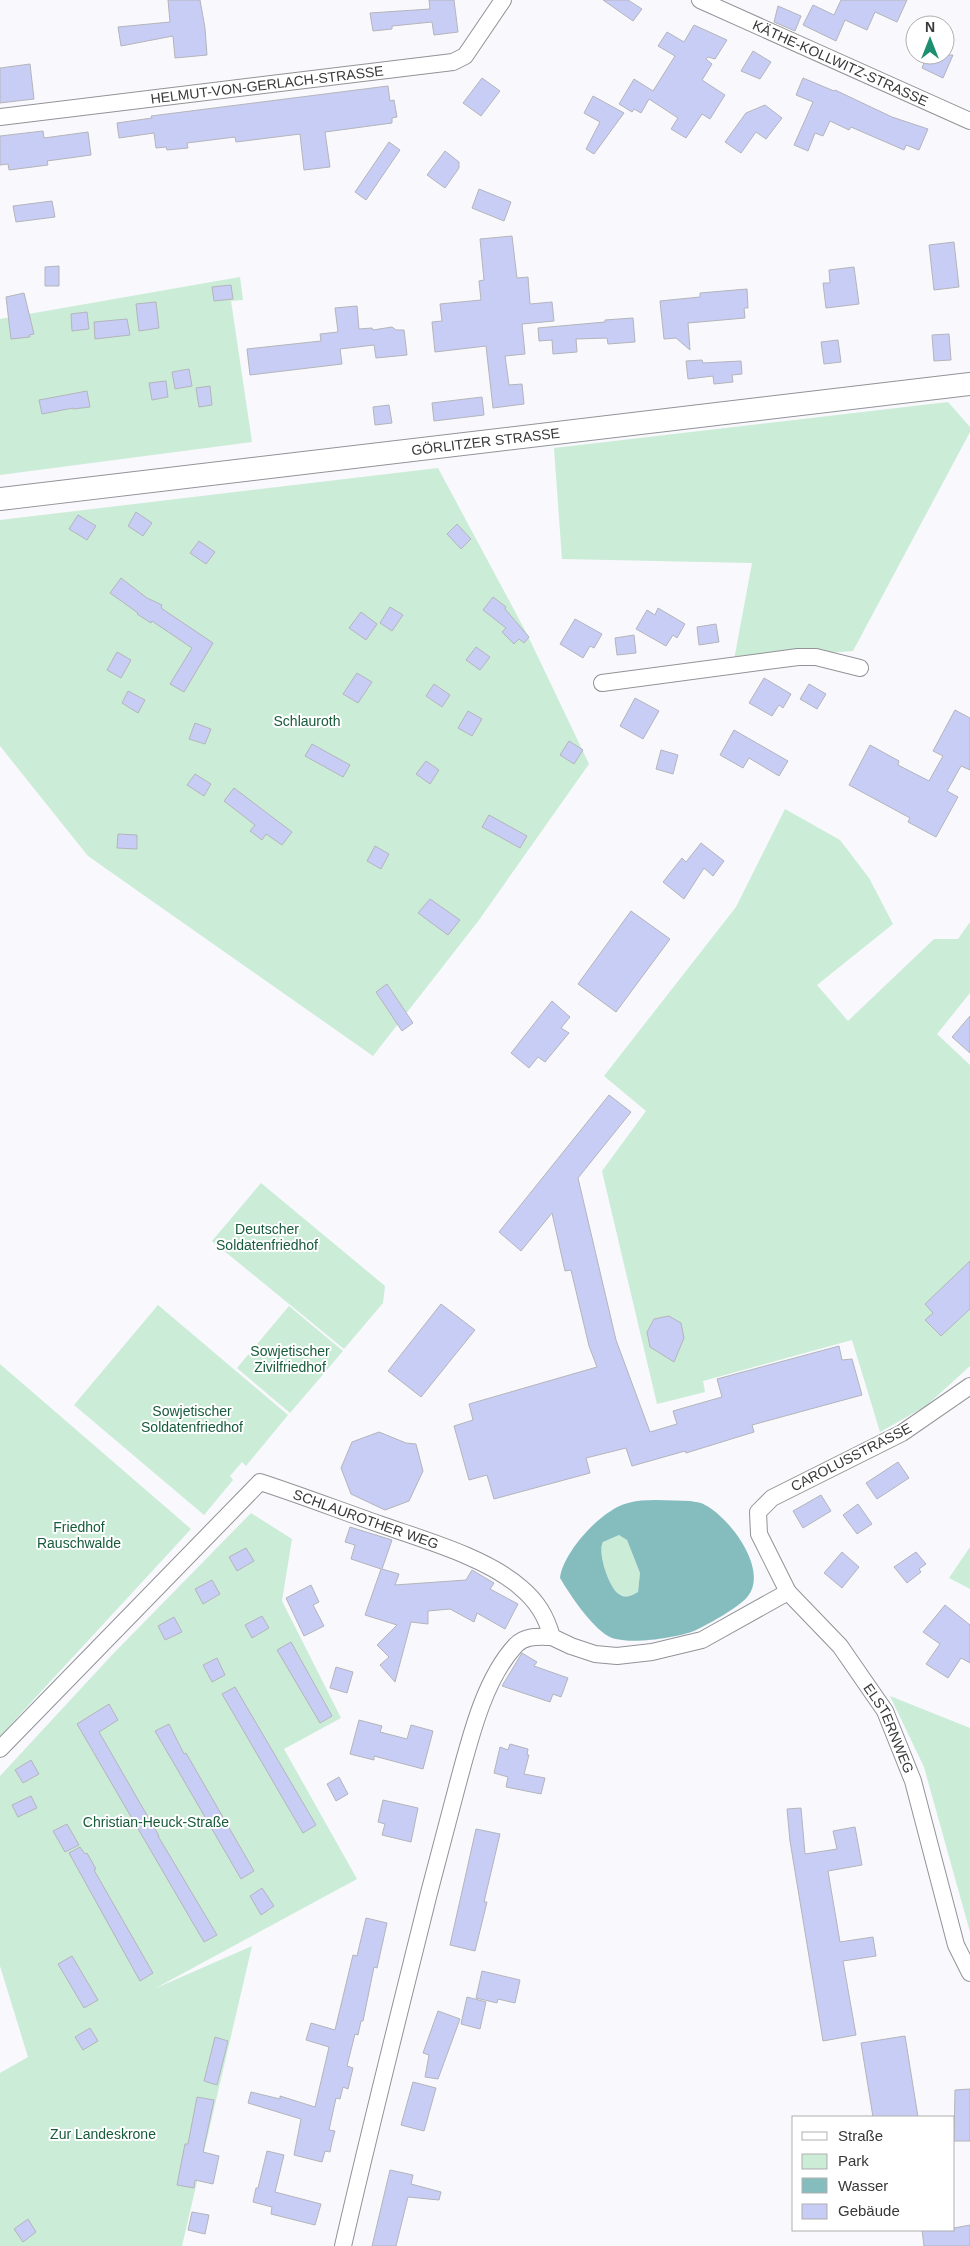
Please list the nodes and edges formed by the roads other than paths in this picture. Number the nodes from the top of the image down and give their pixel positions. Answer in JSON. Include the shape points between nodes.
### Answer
{"nodes":[{"id":1,"x":503,"y":0,"type":"edge"},
{"id":2,"x":726,"y":0,"type":"edge"},
{"id":3,"x":704,"y":2,"type":"edge"},
{"id":4,"x":0,"y":117,"type":"edge"},
{"id":5,"x":970,"y":121,"type":"edge"},
{"id":6,"x":970,"y":384,"type":"edge"},
{"id":7,"x":0,"y":499,"type":"edge"},
{"id":8,"x":860,"y":668,"type":"dead end"},
{"id":9,"x":602,"y":682,"type":"dead end"},
{"id":10,"x":970,"y":1386,"type":"edge"},
{"id":11,"x":758,"y":1512,"type":"joint"},
{"id":12,"x":788,"y":1592,"type":"junction"},
{"id":13,"x":552,"y":1637,"type":"junction"},
{"id":14,"x":0,"y":1749,"type":"edge"},
{"id":15,"x":970,"y":1973,"type":"edge"},
{"id":16,"x":343,"y":2246,"type":"edge"}],
"edges":[{"from":1,"to":4,"type":"street","name":"HELMUT-VON-GERLACH-STRASSE","via":[[465,56],[453,62]]},
{"from":2,"to":3,"type":"street"},
{"from":3,"to":5,"type":"street","name":"KÄTHE-KOLLWITZ-STRASSE"},
{"from":6,"to":7,"type":"street","name":"GÖRLITZER STRASSE"},
{"from":8,"to":9,"type":"street","via":[[816,657],[798,657]]},
{"from":10,"to":11,"type":"street","name":"CAROLUSSTRASSE","via":[[902,1433],[772,1498]]},
{"from":11,"to":12,"type":"street","name":"ELSTERNWEG","via":[[759,1534]]},
{"from":12,"to":13,"type":"street","via":[[702,1640],[652,1652],[617,1656],[595,1654]]},
{"from":12,"to":15,"type":"street","name":"ELSTERNWEG","via":[[840,1646],[885,1711],[913,1781],[956,1945]]},
{"from":13,"to":14,"type":"street","name":"SCHLAUROTHER WEG","via":[[537,1604],[520,1586],[497,1571],[418,1538],[260,1482]]},
{"from":13,"to":16,"type":"street","via":[[530,1636],[518,1643],[506,1657],[475,1723],[369,2130]]}]}
